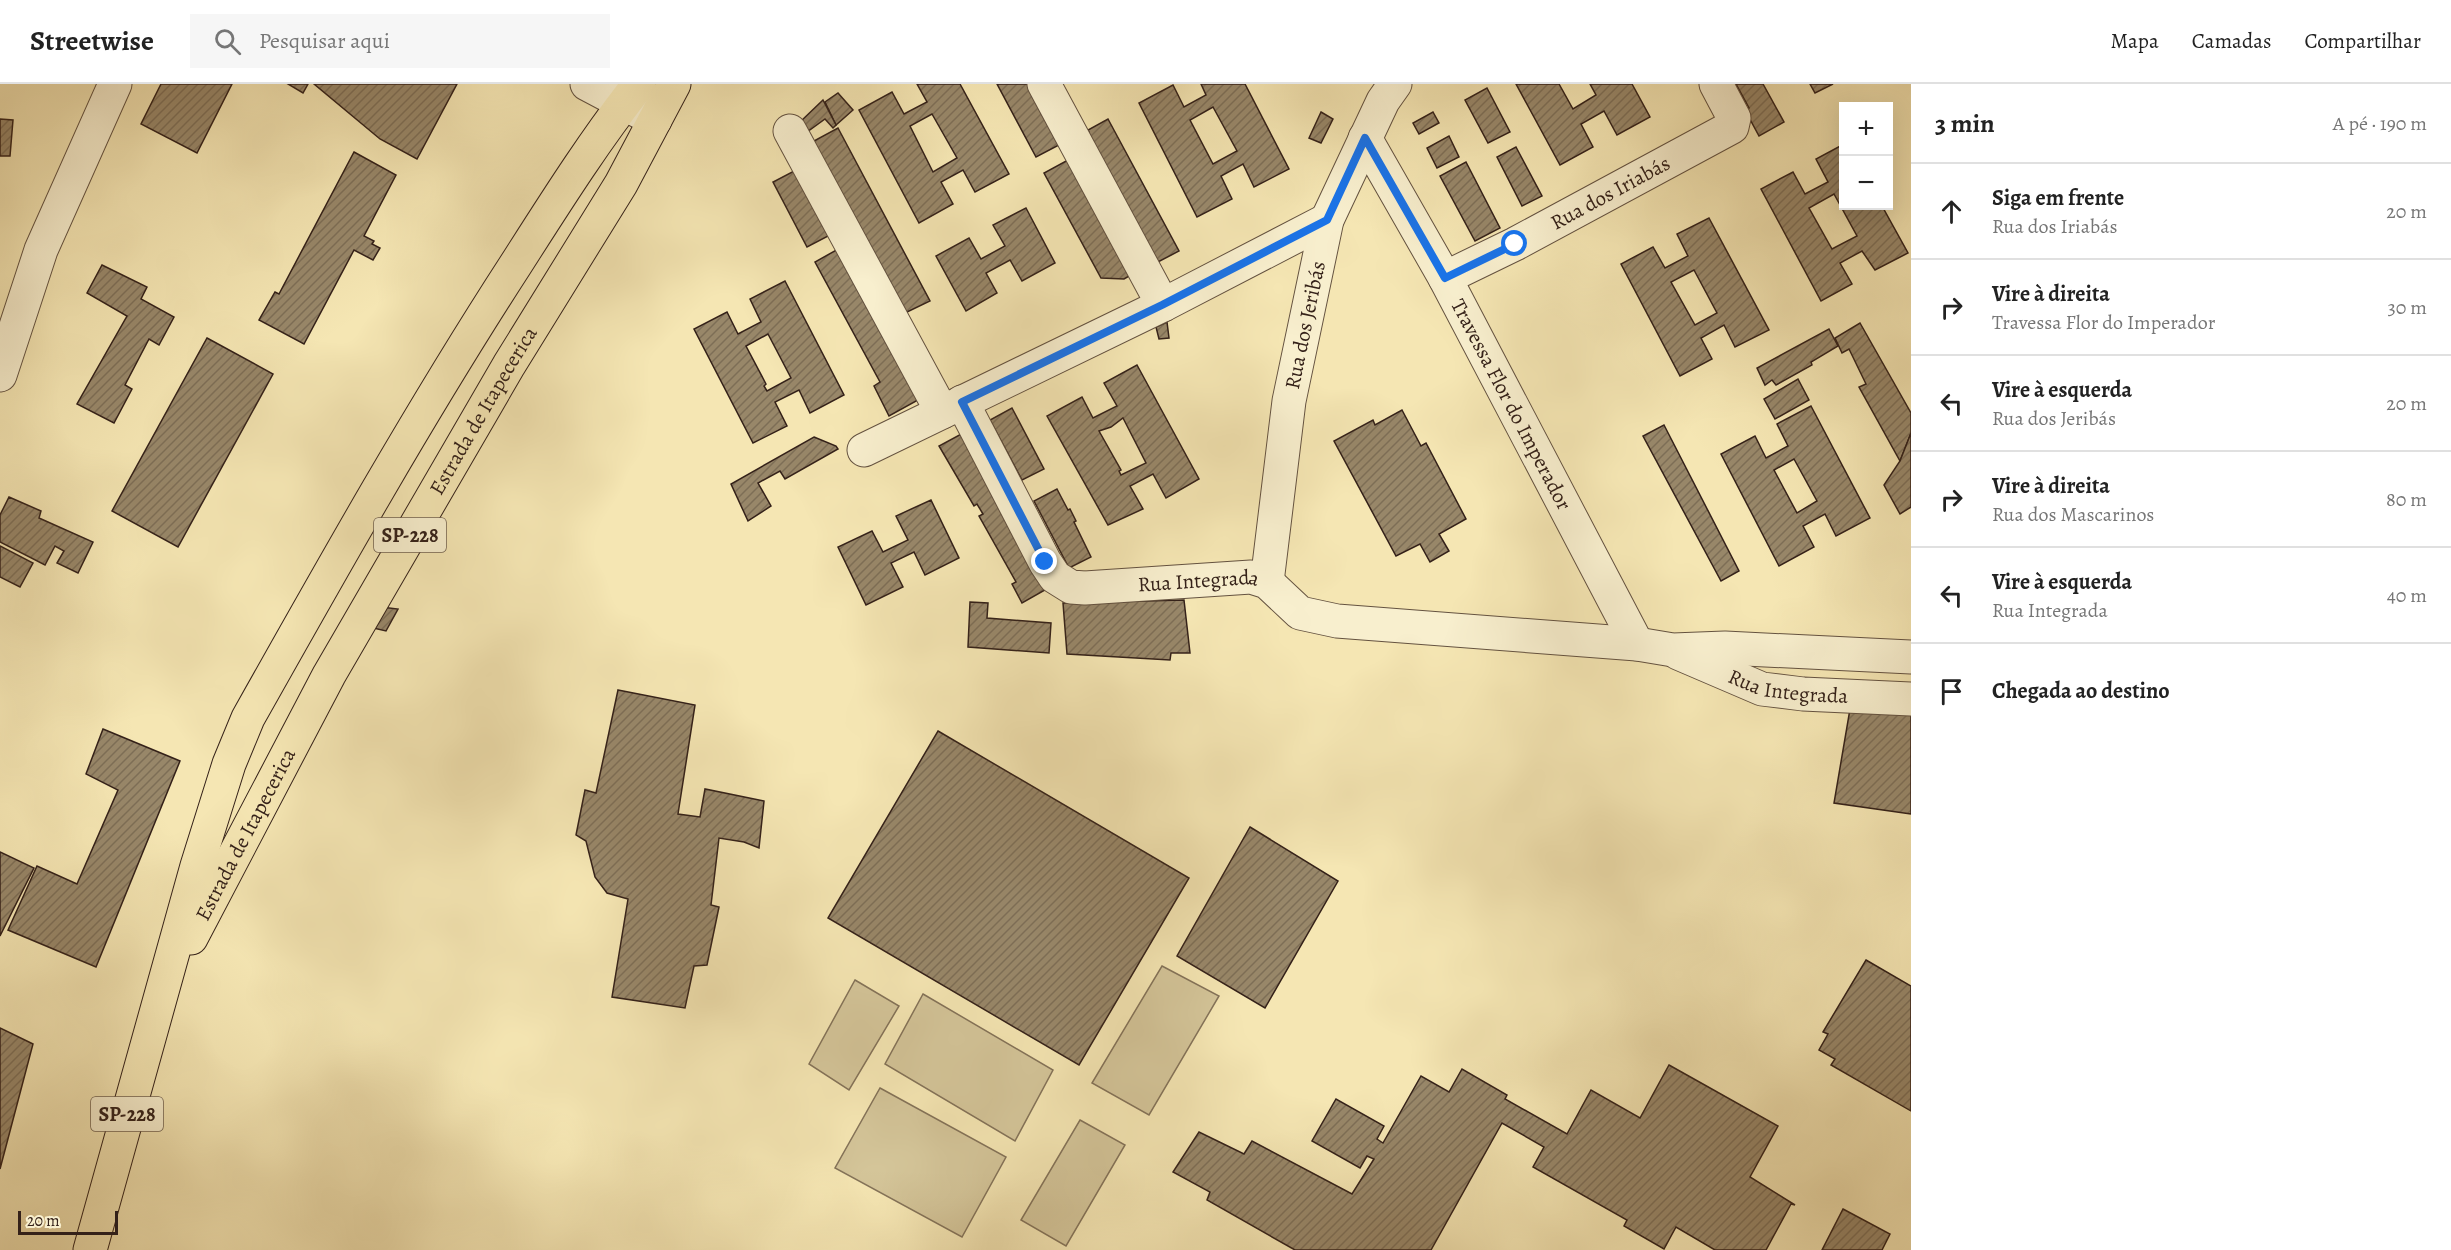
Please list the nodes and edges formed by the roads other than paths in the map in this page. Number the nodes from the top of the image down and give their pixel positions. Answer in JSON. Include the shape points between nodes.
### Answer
{"nodes":[{"id":1,"x":115,"y":84,"type":"edge"},
{"id":2,"x":587,"y":84,"type":"edge"},
{"id":3,"x":674,"y":84,"type":"edge"},
{"id":4,"x":1044,"y":84,"type":"edge"},
{"id":5,"x":1716,"y":84,"type":"edge"},
{"id":6,"x":1381,"y":90,"type":"edge"},
{"id":7,"x":632,"y":93,"type":"edge"},
{"id":8,"x":655,"y":120,"type":"junction"},
{"id":9,"x":790,"y":131,"type":"dead end"},
{"id":10,"x":1365,"y":138,"type":"junction"},
{"id":11,"x":1327,"y":220,"type":"junction"},
{"id":12,"x":1445,"y":278,"type":"junction"},
{"id":13,"x":1162,"y":305,"type":"junction"},
{"id":14,"x":0,"y":375,"type":"edge"},
{"id":15,"x":952,"y":407,"type":"junction"},
{"id":16,"x":864,"y":450,"type":"dead end"},
{"id":17,"x":1267,"y":582,"type":"junction"},
{"id":18,"x":1636,"y":644,"type":"junction"},
{"id":19,"x":1673,"y":650,"type":"junction"},
{"id":20,"x":1911,"y":657,"type":"edge"},
{"id":21,"x":1911,"y":699,"type":"edge"},
{"id":22,"x":161,"y":996,"type":"junction"},
{"id":23,"x":90,"y":1250,"type":"edge"}],
"edges":[{"from":1,"to":14,"type":"street","via":[[41,250]]},
{"from":2,"to":7,"type":"street"},
{"from":3,"to":8,"type":"main road","name":"Estrada de Itapecerica","number":"SP-228"},
{"from":4,"to":13,"type":"street"},
{"from":5,"to":12,"type":"street","name":"Rua dos Iriabás","via":[[1734,118],[1732,127]]},
{"from":6,"to":10,"type":"street","name":"Rua dos Jeribás"},
{"from":7,"to":8,"type":"street"},
{"from":7,"to":22,"type":"main road","name":"Estrada de Itapecerica","number":"SP-228","via":[[591,148],[459,353],[397,454],[248,718],[197,866]]},
{"from":8,"to":22,"type":"main road","name":"Estrada de Itapecerica","number":"SP-228","via":[[621,184],[508,365],[329,675]]},
{"from":9,"to":15,"type":"street","name":"Rua Integrada"},
{"from":10,"to":11,"type":"street","name":"Rua dos Jeribás"},
{"from":10,"to":12,"type":"street","name":"Travessa Flor do Imperador"},
{"from":11,"to":13,"type":"street"},
{"from":11,"to":17,"type":"street","name":"Rua dos Jeribás","via":[[1289,401]]},
{"from":12,"to":18,"type":"street","name":"Travessa Flor do Imperador"},
{"from":13,"to":15,"type":"street"},
{"from":15,"to":16,"type":"street"},
{"from":15,"to":17,"type":"street","name":"Rua Integrada","via":[[1045,562],[1055,577],[1071,587],[1238,577]]},
{"from":17,"to":18,"type":"street","name":"Rua Integrada","via":[[1300,613],[1337,621]]},
{"from":18,"to":19,"type":"street","name":"Rua Integrada"},
{"from":19,"to":20,"type":"street","name":"Rua Integrada","via":[[1725,648]]},
{"from":19,"to":21,"type":"street","name":"Rua Integrada","via":[[1728,676],[1781,692]]},
{"from":22,"to":23,"type":"main road","name":"Estrada de Itapecerica","number":"SP-228"}]}
